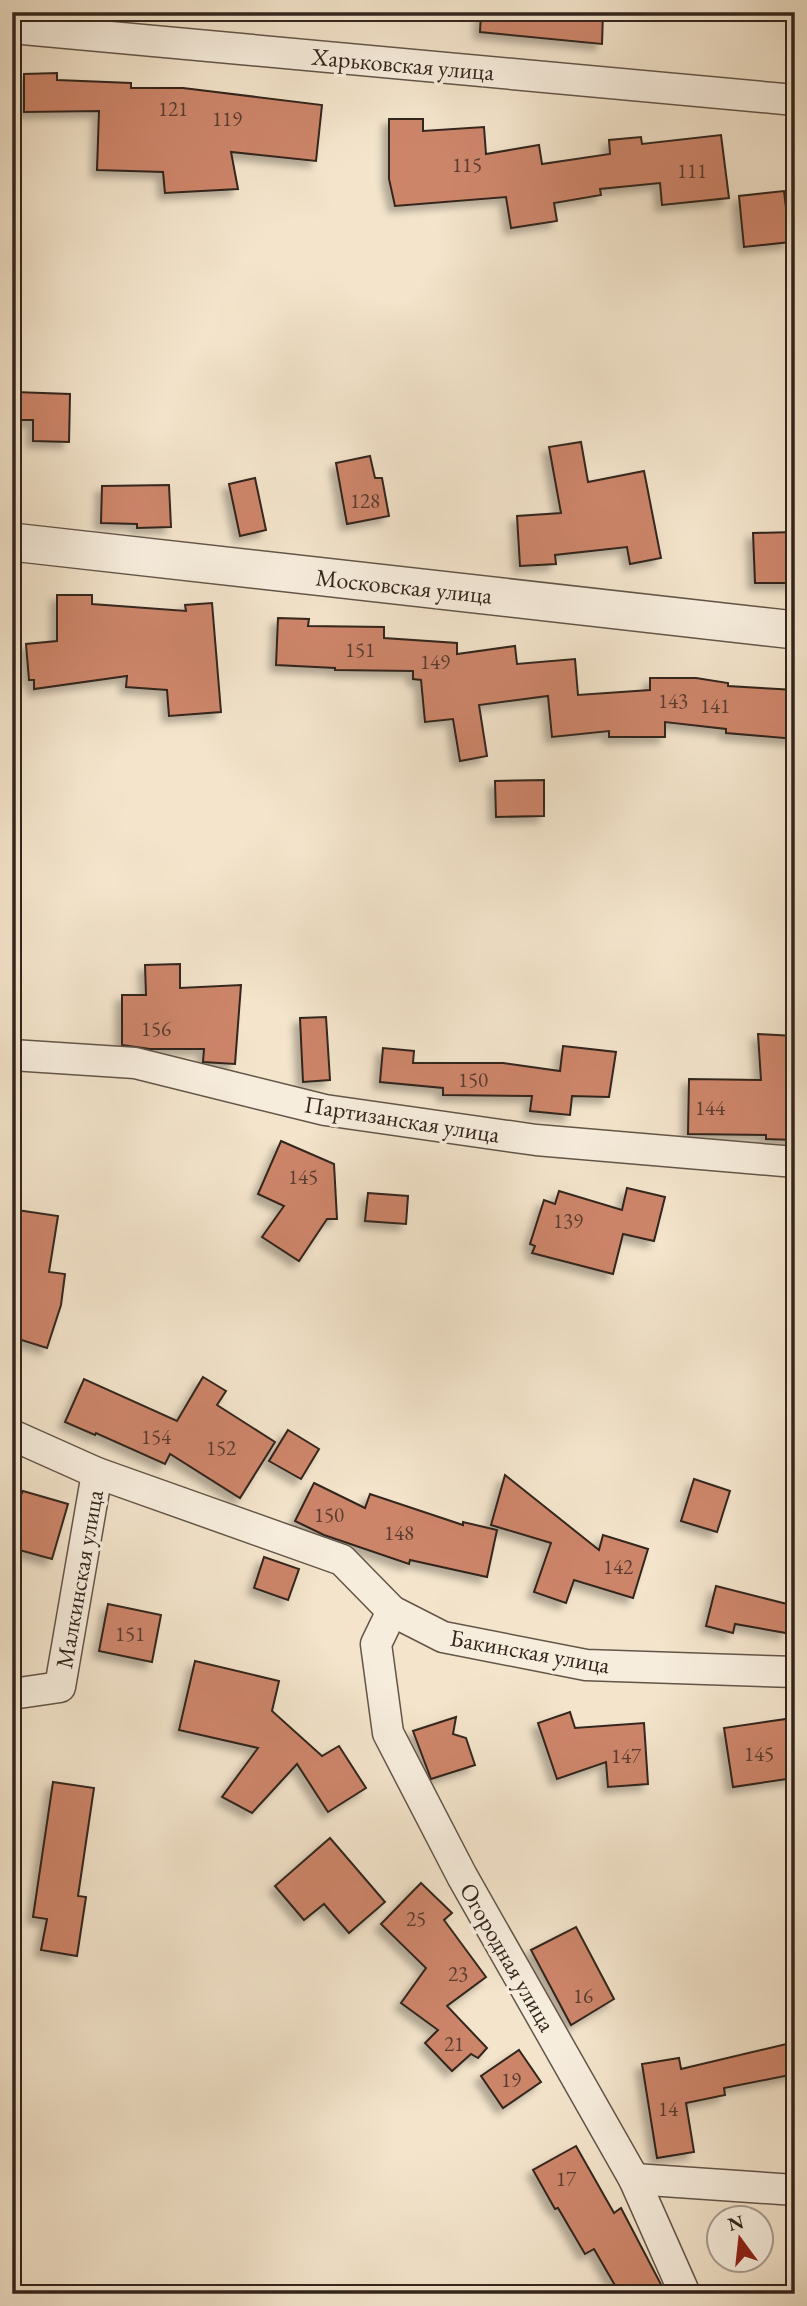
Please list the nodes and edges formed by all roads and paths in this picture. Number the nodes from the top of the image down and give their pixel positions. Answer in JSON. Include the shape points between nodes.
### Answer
{"nodes":[{"id":1,"x":12,"y":28,"type":"edge"},
{"id":2,"x":795,"y":100,"type":"edge"},
{"id":3,"x":12,"y":542,"type":"edge"},
{"id":4,"x":795,"y":630,"type":"edge"},
{"id":5,"x":12,"y":1055,"type":"edge"},
{"id":6,"x":795,"y":1162,"type":"edge"},
{"id":7,"x":12,"y":1435,"type":"edge"},
{"id":8,"x":97,"y":1473,"type":"junction"},
{"id":9,"x":393,"y":1611,"type":"junction"},
{"id":10,"x":795,"y":1672,"type":"edge"},
{"id":11,"x":12,"y":1693,"type":"edge"},
{"id":12,"x":634,"y":2179,"type":"junction"},
{"id":13,"x":795,"y":2190,"type":"edge"},
{"id":14,"x":685,"y":2294,"type":"edge"}],
"edges":[{"from":1,"to":2,"type":"street","name":"Харьковская улица"},
{"from":3,"to":4,"type":"street","name":"Московская улица"},
{"from":5,"to":6,"type":"street","name":"Партизанская улица","via":[[135,1063],[325,1110],[523,1138]]},
{"from":7,"to":8,"type":"street","name":"Малкинская улица"},
{"from":8,"to":9,"type":"street","name":"Бакинская улица","via":[[342,1560]]},
{"from":8,"to":11,"type":"street","name":"Малкинская улица","via":[[60,1687]]},
{"from":9,"to":10,"type":"street","name":"Бакинская улица","via":[[443,1637],[586,1665]]},
{"from":9,"to":12,"type":"street","name":"Огородная улица","via":[[376,1644],[388,1733],[462,1876]]},
{"from":12,"to":13,"type":"street"},
{"from":12,"to":14,"type":"street","name":"Огородная улица"}]}
